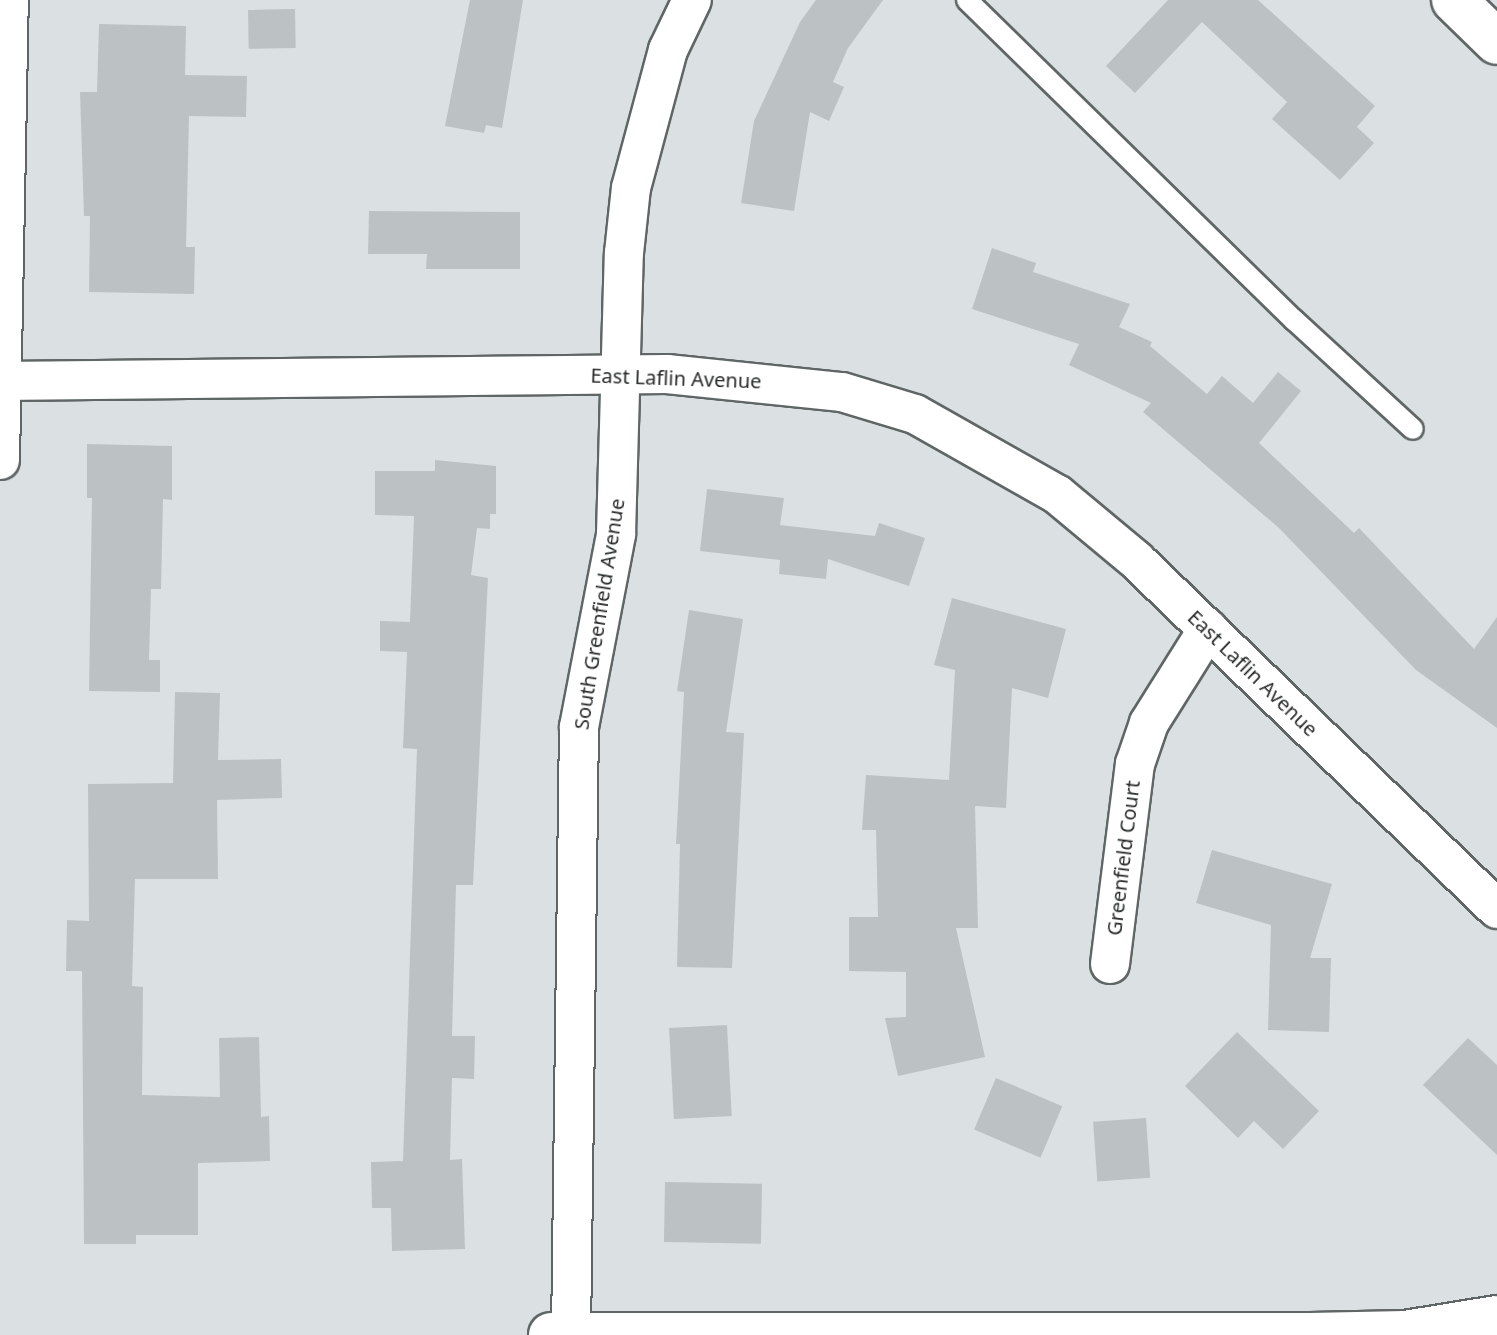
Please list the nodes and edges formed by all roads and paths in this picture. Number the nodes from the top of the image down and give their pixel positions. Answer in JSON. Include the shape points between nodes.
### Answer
{"nodes":[{"id":1,"x":9,"y":0,"type":"edge"},
{"id":2,"x":692,"y":0,"type":"edge"},
{"id":3,"x":967,"y":0,"type":"edge"},
{"id":4,"x":1454,"y":0,"type":"edge"},
{"id":5,"x":1497,"y":42,"type":"edge"},
{"id":6,"x":621,"y":375,"type":"junction"},
{"id":7,"x":0,"y":381,"type":"edge"},
{"id":8,"x":1413,"y":429,"type":"dead end"},
{"id":9,"x":0,"y":460,"type":"edge"},
{"id":10,"x":1208,"y":629,"type":"junction"},
{"id":11,"x":1497,"y":909,"type":"edge"},
{"id":12,"x":1110,"y":964,"type":"dead end"},
{"id":13,"x":1497,"y":1318,"type":"edge"},
{"id":14,"x":551,"y":1335,"type":"edge"},
{"id":15,"x":571,"y":1335,"type":"edge"}],
"edges":[{"from":1,"to":7,"type":"street"},
{"from":2,"to":6,"type":"street","name":"South Greenfield Avenue","via":[[668,50],[631,188]]},
{"from":3,"to":8,"type":"lane"},
{"from":4,"to":5,"type":"street"},
{"from":6,"to":7,"type":"street","name":"East Laflin Avenue"},
{"from":6,"to":10,"type":"street","name":"East Laflin Avenue","via":[[750,379],[842,392],[915,414],[1058,495]]},
{"from":6,"to":15,"type":"street","name":"South Greenfield Avenue","via":[[616,534],[579,727]]},
{"from":7,"to":9,"type":"street"},
{"from":10,"to":11,"type":"street","name":"East Laflin Avenue"},
{"from":10,"to":12,"type":"street","name":"Greenfield Court","via":[[1149,723],[1135,764]]},
{"from":13,"to":15,"type":"street","via":[[1405,1333],[1310,1335]]},
{"from":14,"to":15,"type":"street"}]}
